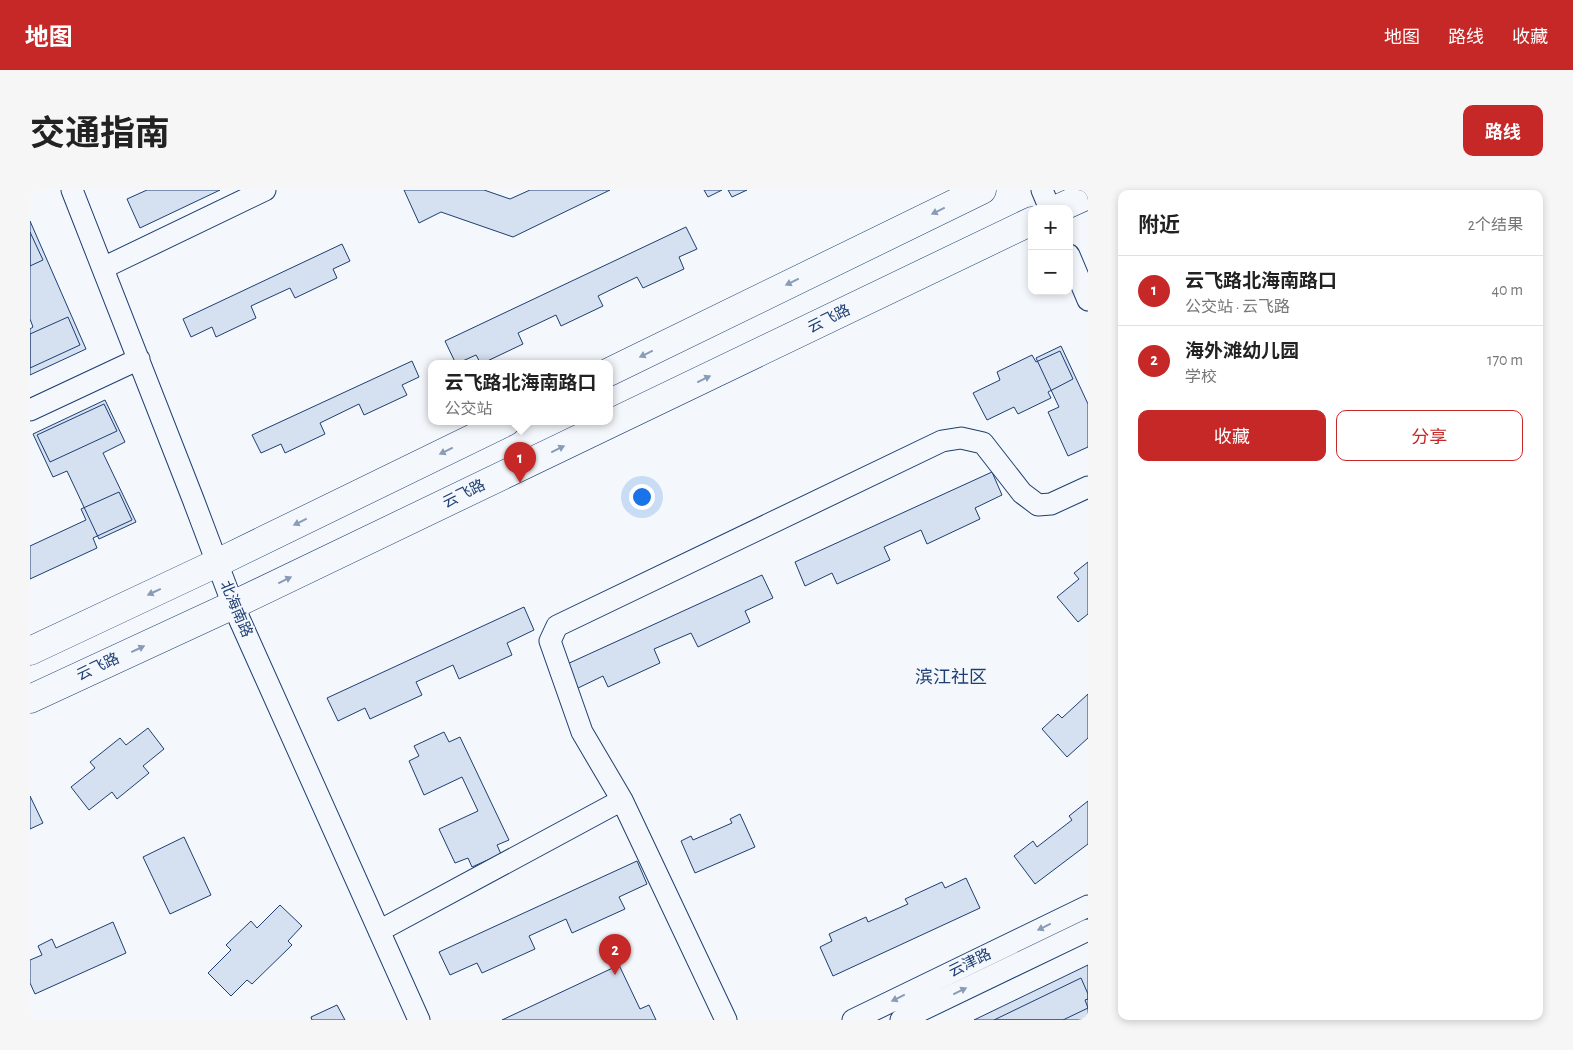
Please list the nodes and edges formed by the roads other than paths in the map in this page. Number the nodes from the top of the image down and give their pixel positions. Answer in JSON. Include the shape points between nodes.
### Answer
{"nodes":[{"id":1,"x":72,"y":190,"type":"edge"},
{"id":2,"x":266,"y":190,"type":"edge"},
{"id":3,"x":982,"y":190,"type":"edge"},
{"id":4,"x":1042,"y":190,"type":"edge"},
{"id":5,"x":1088,"y":195,"type":"edge"},
{"id":6,"x":1048,"y":205,"type":"edge"},
{"id":7,"x":1066,"y":205,"type":"edge"},
{"id":8,"x":1028,"y":223,"type":"edge"},
{"id":9,"x":1073,"y":264,"type":"edge"},
{"id":10,"x":103,"y":268,"type":"junction"},
{"id":11,"x":1088,"y":300,"type":"edge"},
{"id":12,"x":139,"y":359,"type":"junction"},
{"id":13,"x":613,"y":370,"type":"edge"},
{"id":14,"x":30,"y":410,"type":"edge"},
{"id":15,"x":613,"y":422,"type":"edge"},
{"id":16,"x":500,"y":425,"type":"edge"},
{"id":17,"x":608,"y":425,"type":"edge"},
{"id":18,"x":1088,"y":487,"type":"edge"},
{"id":19,"x":217,"y":562,"type":"junction"},
{"id":20,"x":233,"y":605,"type":"junction"},
{"id":21,"x":30,"y":651,"type":"edge"},
{"id":22,"x":30,"y":699,"type":"edge"},
{"id":23,"x":622,"y":800,"type":"junction"},
{"id":24,"x":1088,"y":906,"type":"edge"},
{"id":25,"x":1088,"y":930,"type":"edge"},
{"id":26,"x":379,"y":931,"type":"junction"},
{"id":27,"x":419,"y":1020,"type":"edge"},
{"id":28,"x":726,"y":1020,"type":"edge"},
{"id":29,"x":853,"y":1020,"type":"edge"},
{"id":30,"x":900,"y":1020,"type":"edge"}],
"edges":[{"from":1,"to":10,"type":"street","name":"北海南路"},
{"from":2,"to":10,"type":"street"},
{"from":3,"to":13,"type":"main road","one_way":true},
{"from":4,"to":6,"type":"street"},
{"from":5,"to":7,"type":"main road"},
{"from":15,"to":8,"type":"main road","name":"云飞路","one_way":true},
{"from":9,"to":11,"type":"street"},
{"from":10,"to":12,"type":"street","name":"北海南路"},
{"from":12,"to":14,"type":"street"},
{"from":12,"to":19,"type":"street","name":"北海南路"},
{"from":16,"to":19,"type":"main road","one_way":true},
{"from":20,"to":17,"type":"main road","name":"云飞路","one_way":true},
{"from":18,"to":23,"type":"street","via":[[1051,504],[1038,505],[1022,494],[983,443],[961,438],[942,442],[557,626],[550,641],[582,732]]},
{"from":19,"to":20,"type":"street","name":"北海南路"},
{"from":19,"to":21,"type":"main road","one_way":true},
{"from":22,"to":20,"type":"main road","name":"云飞路","one_way":true},
{"from":20,"to":26,"type":"street","name":"北海南路"},
{"from":23,"to":26,"type":"street"},
{"from":23,"to":28,"type":"street"},
{"from":24,"to":29,"type":"street","name":"云津路","one_way":true},
{"from":30,"to":25,"type":"street","name":"云津路","one_way":true},
{"from":26,"to":27,"type":"street","name":"北海南路"}]}
